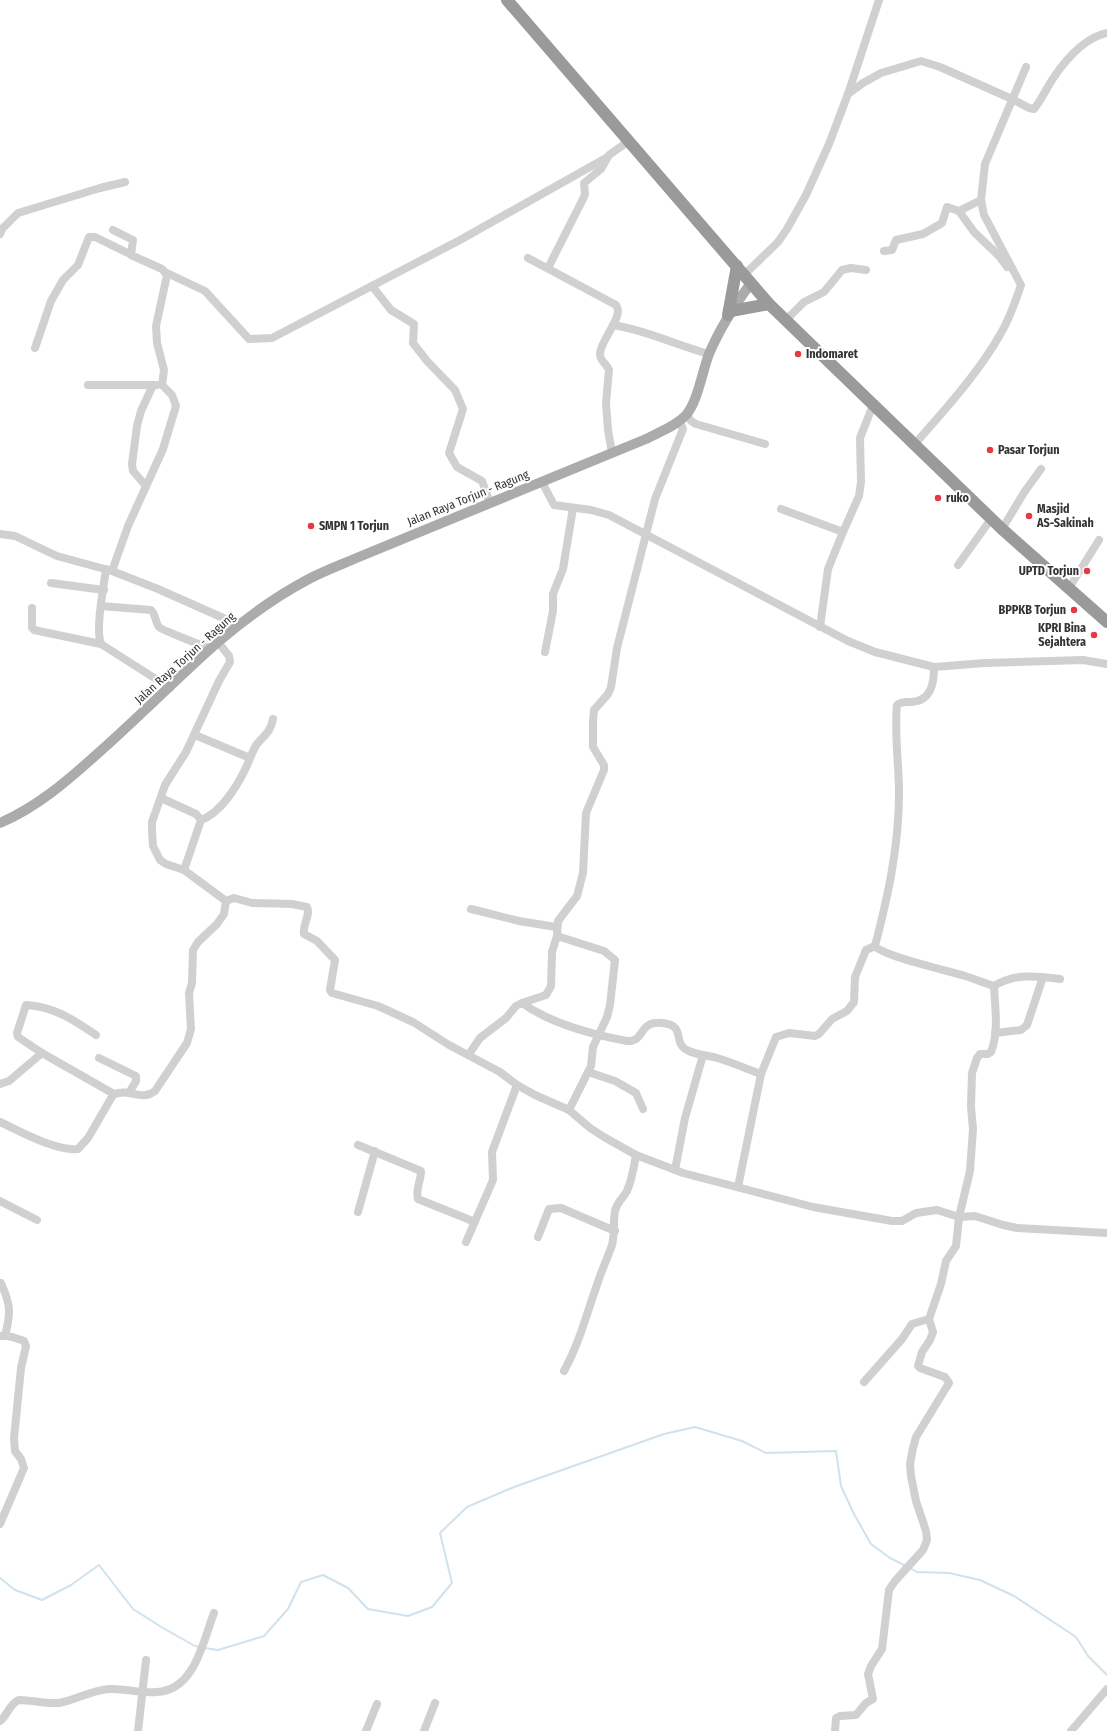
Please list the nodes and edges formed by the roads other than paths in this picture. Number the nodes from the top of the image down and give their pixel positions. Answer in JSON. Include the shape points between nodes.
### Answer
{"nodes":[{"id":1,"x":507,"y":0,"type":"edge"},
{"id":2,"x":879,"y":0,"type":"edge"},
{"id":3,"x":1107,"y":33,"type":"edge"},
{"id":4,"x":1026,"y":67,"type":"dead end"},
{"id":5,"x":848,"y":94,"type":"junction"},
{"id":6,"x":1012,"y":98,"type":"junction"},
{"id":7,"x":629,"y":141,"type":"junction"},
{"id":8,"x":606,"y":158,"type":"junction"},
{"id":9,"x":125,"y":182,"type":"dead end"},
{"id":10,"x":981,"y":200,"type":"junction"},
{"id":11,"x":959,"y":211,"type":"junction"},
{"id":12,"x":113,"y":230,"type":"dead end"},
{"id":13,"x":0,"y":234,"type":"edge"},
{"id":14,"x":884,"y":251,"type":"dead end"},
{"id":15,"x":130,"y":254,"type":"junction"},
{"id":16,"x":528,"y":258,"type":"dead end"},
{"id":17,"x":548,"y":268,"type":"junction"},
{"id":18,"x":866,"y":270,"type":"dead end"},
{"id":19,"x":166,"y":273,"type":"junction"},
{"id":20,"x":744,"y":274,"type":"junction"},
{"id":21,"x":1021,"y":285,"type":"junction"},
{"id":22,"x":372,"y":286,"type":"junction"},
{"id":23,"x":769,"y":304,"type":"junction"},
{"id":24,"x":729,"y":313,"type":"junction"},
{"id":25,"x":786,"y":320,"type":"junction"},
{"id":26,"x":613,"y":325,"type":"junction"},
{"id":27,"x":35,"y":348,"type":"dead end"},
{"id":28,"x":709,"y":354,"type":"junction"},
{"id":29,"x":88,"y":385,"type":"dead end"},
{"id":30,"x":153,"y":385,"type":"junction"},
{"id":31,"x":162,"y":385,"type":"junction"},
{"id":32,"x":873,"y":405,"type":"junction"},
{"id":33,"x":686,"y":414,"type":"junction"},
{"id":34,"x":676,"y":423,"type":"junction"},
{"id":35,"x":765,"y":444,"type":"dead end"},
{"id":36,"x":915,"y":444,"type":"junction"},
{"id":37,"x":612,"y":453,"type":"junction"},
{"id":38,"x":1041,"y":469,"type":"dead end"},
{"id":39,"x":542,"y":482,"type":"junction"},
{"id":40,"x":146,"y":486,"type":"junction"},
{"id":41,"x":490,"y":503,"type":"junction"},
{"id":42,"x":573,"y":508,"type":"junction"},
{"id":43,"x":781,"y":509,"type":"dead end"},
{"id":44,"x":991,"y":519,"type":"junction"},
{"id":45,"x":1002,"y":529,"type":"junction"},
{"id":46,"x":843,"y":532,"type":"junction"},
{"id":47,"x":0,"y":534,"type":"edge"},
{"id":48,"x":646,"y":534,"type":"junction"},
{"id":49,"x":1099,"y":540,"type":"dead end"},
{"id":50,"x":958,"y":565,"type":"dead end"},
{"id":51,"x":109,"y":570,"type":"junction"},
{"id":52,"x":50,"y":583,"type":"dead end"},
{"id":53,"x":1069,"y":588,"type":"junction"},
{"id":54,"x":104,"y":590,"type":"junction"},
{"id":55,"x":101,"y":606,"type":"junction"},
{"id":56,"x":32,"y":608,"type":"dead end"},
{"id":57,"x":1107,"y":622,"type":"edge"},
{"id":58,"x":240,"y":625,"type":"junction"},
{"id":59,"x":820,"y":627,"type":"junction"},
{"id":60,"x":101,"y":644,"type":"junction"},
{"id":61,"x":214,"y":646,"type":"junction"},
{"id":62,"x":545,"y":652,"type":"dead end"},
{"id":63,"x":1107,"y":664,"type":"edge"},
{"id":64,"x":934,"y":667,"type":"junction"},
{"id":65,"x":170,"y":688,"type":"junction"},
{"id":66,"x":273,"y":719,"type":"dead end"},
{"id":67,"x":195,"y":735,"type":"junction"},
{"id":68,"x":250,"y":758,"type":"junction"},
{"id":69,"x":161,"y":798,"type":"junction"},
{"id":70,"x":201,"y":820,"type":"junction"},
{"id":71,"x":0,"y":823,"type":"edge"},
{"id":72,"x":184,"y":870,"type":"junction"},
{"id":73,"x":226,"y":901,"type":"junction"},
{"id":74,"x":471,"y":909,"type":"dead end"},
{"id":75,"x":556,"y":927,"type":"junction"},
{"id":76,"x":557,"y":936,"type":"junction"},
{"id":77,"x":875,"y":946,"type":"junction"},
{"id":78,"x":1043,"y":977,"type":"junction"},
{"id":79,"x":1060,"y":979,"type":"dead end"},
{"id":80,"x":994,"y":986,"type":"junction"},
{"id":81,"x":522,"y":1003,"type":"junction"},
{"id":82,"x":995,"y":1033,"type":"junction"},
{"id":83,"x":598,"y":1034,"type":"junction"},
{"id":84,"x":96,"y":1035,"type":"dead end"},
{"id":85,"x":42,"y":1052,"type":"junction"},
{"id":86,"x":469,"y":1054,"type":"junction"},
{"id":87,"x":703,"y":1055,"type":"junction"},
{"id":88,"x":99,"y":1058,"type":"dead end"},
{"id":89,"x":588,"y":1072,"type":"junction"},
{"id":90,"x":761,"y":1074,"type":"junction"},
{"id":91,"x":0,"y":1084,"type":"edge"},
{"id":92,"x":517,"y":1085,"type":"junction"},
{"id":93,"x":129,"y":1093,"type":"junction"},
{"id":94,"x":114,"y":1094,"type":"junction"},
{"id":95,"x":643,"y":1109,"type":"dead end"},
{"id":96,"x":569,"y":1110,"type":"junction"},
{"id":97,"x":0,"y":1122,"type":"edge"},
{"id":98,"x":358,"y":1144,"type":"dead end"},
{"id":99,"x":375,"y":1151,"type":"junction"},
{"id":100,"x":636,"y":1155,"type":"junction"},
{"id":101,"x":675,"y":1170,"type":"junction"},
{"id":102,"x":738,"y":1187,"type":"junction"},
{"id":103,"x":0,"y":1201,"type":"edge"},
{"id":104,"x":358,"y":1212,"type":"dead end"},
{"id":105,"x":959,"y":1217,"type":"junction"},
{"id":106,"x":37,"y":1220,"type":"dead end"},
{"id":107,"x":475,"y":1222,"type":"junction"},
{"id":108,"x":614,"y":1231,"type":"junction"},
{"id":109,"x":1107,"y":1233,"type":"edge"},
{"id":110,"x":538,"y":1237,"type":"dead end"},
{"id":111,"x":466,"y":1242,"type":"dead end"},
{"id":112,"x":1,"y":1283,"type":"edge"},
{"id":113,"x":929,"y":1319,"type":"junction"},
{"id":114,"x":3,"y":1336,"type":"edge"},
{"id":115,"x":564,"y":1371,"type":"dead end"},
{"id":116,"x":864,"y":1382,"type":"dead end"},
{"id":117,"x":0,"y":1524,"type":"edge"},
{"id":118,"x":214,"y":1613,"type":"dead end"},
{"id":119,"x":146,"y":1660,"type":"dead end"},
{"id":120,"x":1107,"y":1689,"type":"edge"},
{"id":121,"x":143,"y":1691,"type":"junction"},
{"id":122,"x":435,"y":1703,"type":"dead end"},
{"id":123,"x":376,"y":1704,"type":"dead end"},
{"id":124,"x":0,"y":1722,"type":"edge"},
{"id":125,"x":138,"y":1731,"type":"edge"},
{"id":126,"x":366,"y":1731,"type":"edge"},
{"id":127,"x":424,"y":1731,"type":"edge"},
{"id":128,"x":835,"y":1731,"type":"edge"},
{"id":129,"x":1071,"y":1731,"type":"edge"}],
"edges":[{"from":1,"to":7,"type":"highway"},
{"from":2,"to":5,"type":"street"},
{"from":3,"to":6,"type":"street","via":[[1089,39],[1075,51],[1054,77],[1034,109]]},
{"from":4,"to":6,"type":"street"},
{"from":5,"to":6,"type":"street","via":[[881,73],[921,61]]},
{"from":5,"to":20,"type":"street","via":[[806,195],[787,229],[778,242]]},
{"from":6,"to":10,"type":"street","via":[[985,164]]},
{"from":7,"to":8,"type":"street"},
{"from":7,"to":20,"type":"highway"},
{"from":8,"to":17,"type":"street","via":[[601,169],[584,183],[585,194]]},
{"from":8,"to":22,"type":"street"},
{"from":9,"to":13,"type":"street","via":[[18,213]]},
{"from":10,"to":11,"type":"street"},
{"from":10,"to":21,"type":"street","via":[[984,215]]},
{"from":11,"to":14,"type":"street","via":[[947,207],[942,223],[923,234],[896,240],[892,250]]},
{"from":11,"to":21,"type":"street"},
{"from":12,"to":15,"type":"street","via":[[133,240]]},
{"from":15,"to":19,"type":"street"},
{"from":15,"to":27,"type":"street","via":[[95,237],[89,237],[78,265],[62,280],[51,301]]},
{"from":16,"to":17,"type":"street"},
{"from":17,"to":26,"type":"street","via":[[616,305],[618,312]]},
{"from":18,"to":25,"type":"street","via":[[842,270],[824,292],[804,302]]},
{"from":19,"to":22,"type":"street","via":[[205,291],[249,339],[272,338]]},
{"from":19,"to":31,"type":"street","via":[[168,278],[156,326],[157,343],[164,370]]},
{"from":20,"to":23,"type":"highway"},
{"from":20,"to":24,"type":"highway"},
{"from":20,"to":24,"type":"main road","name":"Jalan Raya Torjun - Ragung"},
{"from":21,"to":36,"type":"street","via":[[1011,312],[990,350]]},
{"from":22,"to":41,"type":"street","via":[[391,310],[414,324],[413,343],[455,390],[463,409],[449,453],[457,468],[482,481]]},
{"from":23,"to":24,"type":"highway"},
{"from":23,"to":25,"type":"highway"},
{"from":24,"to":28,"type":"main road","name":"Jalan Raya Torjun - Ragung"},
{"from":25,"to":32,"type":"highway"},
{"from":26,"to":28,"type":"street","via":[[640,330]]},
{"from":26,"to":37,"type":"street","via":[[602,343],[600,356],[609,370],[606,403]]},
{"from":28,"to":33,"type":"main road","name":"Jalan Raya Torjun - Ragung"},
{"from":29,"to":30,"type":"street"},
{"from":30,"to":31,"type":"street"},
{"from":30,"to":40,"type":"street","via":[[137,426],[132,464],[133,471]]},
{"from":31,"to":40,"type":"street","via":[[172,395],[176,406],[163,449]]},
{"from":32,"to":36,"type":"highway"},
{"from":32,"to":46,"type":"street","via":[[860,438],[859,496]]},
{"from":33,"to":34,"type":"main road","name":"Jalan Raya Torjun - Ragung"},
{"from":33,"to":35,"type":"street","via":[[696,424]]},
{"from":34,"to":37,"type":"main road","name":"Jalan Raya Torjun - Ragung"},
{"from":34,"to":48,"type":"street","via":[[683,429]]},
{"from":36,"to":44,"type":"highway"},
{"from":37,"to":39,"type":"main road","name":"Jalan Raya Torjun - Ragung"},
{"from":38,"to":45,"type":"street"},
{"from":39,"to":41,"type":"main road","name":"Jalan Raya Torjun - Ragung"},
{"from":39,"to":42,"type":"street","via":[[554,505]]},
{"from":40,"to":51,"type":"street"},
{"from":41,"to":58,"type":"main road","name":"Jalan Raya Torjun - Ragung","via":[[307,580]]},
{"from":42,"to":48,"type":"street","via":[[610,515]]},
{"from":42,"to":62,"type":"street","via":[[563,569],[553,594],[553,612]]},
{"from":43,"to":46,"type":"street"},
{"from":44,"to":45,"type":"highway"},
{"from":44,"to":50,"type":"street"},
{"from":45,"to":53,"type":"highway"},
{"from":46,"to":59,"type":"street","via":[[828,569]]},
{"from":47,"to":51,"type":"street","via":[[15,536],[57,556]]},
{"from":48,"to":59,"type":"street"},
{"from":48,"to":75,"type":"street","via":[[617,648],[611,687],[594,710],[593,747],[604,765],[604,770],[586,812],[583,873],[577,896]]},
{"from":49,"to":53,"type":"street"},
{"from":51,"to":54,"type":"street"},
{"from":51,"to":58,"type":"street"},
{"from":52,"to":54,"type":"street"},
{"from":53,"to":57,"type":"highway"},
{"from":54,"to":55,"type":"street"},
{"from":55,"to":60,"type":"street"},
{"from":55,"to":61,"type":"street","via":[[151,610],[163,631]]},
{"from":56,"to":60,"type":"street","via":[[34,630]]},
{"from":58,"to":61,"type":"main road","name":"Jalan Raya Torjun - Ragung"},
{"from":59,"to":64,"type":"street","via":[[875,652]]},
{"from":60,"to":65,"type":"street"},
{"from":61,"to":65,"type":"main road","name":"Jalan Raya Torjun - Ragung"},
{"from":61,"to":67,"type":"street","via":[[229,656],[230,662]]},
{"from":63,"to":64,"type":"street","via":[[1083,660]]},
{"from":64,"to":77,"type":"street","via":[[929,694],[920,701],[901,702],[897,705],[897,834],[890,888]]},
{"from":65,"to":71,"type":"main road","name":"Jalan Raya Torjun - Ragung","via":[[54,792]]},
{"from":66,"to":68,"type":"street","via":[[267,735],[257,744]]},
{"from":67,"to":68,"type":"street"},
{"from":67,"to":69,"type":"street","via":[[165,785]]},
{"from":68,"to":70,"type":"street","via":[[229,795],[213,815]]},
{"from":69,"to":70,"type":"street","via":[[196,814]]},
{"from":69,"to":72,"type":"street","via":[[152,822],[153,846],[160,860]]},
{"from":70,"to":72,"type":"street"},
{"from":72,"to":73,"type":"street"},
{"from":73,"to":86,"type":"street","via":[[234,898],[252,903],[307,907],[309,913],[304,923],[304,934],[317,941],[335,958],[330,990],[332,993],[378,1006],[413,1022],[449,1045]]},
{"from":73,"to":93,"type":"street","via":[[224,914],[193,950],[192,983],[189,993],[191,1029],[187,1043],[155,1091],[146,1096]]},
{"from":74,"to":75,"type":"street"},
{"from":75,"to":76,"type":"street"},
{"from":76,"to":81,"type":"street","via":[[552,952],[552,986],[542,997]]},
{"from":76,"to":83,"type":"street","via":[[604,951],[615,960],[610,1005]]},
{"from":77,"to":80,"type":"street","via":[[896,956]]},
{"from":77,"to":90,"type":"street","via":[[866,950],[863,956],[855,977],[854,1002],[850,1008],[832,1019],[816,1036],[789,1033],[776,1037]]},
{"from":78,"to":79,"type":"street"},
{"from":78,"to":80,"type":"street","via":[[1014,977]]},
{"from":78,"to":82,"type":"street","via":[[1027,1025],[1021,1030]]},
{"from":80,"to":82,"type":"street"},
{"from":81,"to":83,"type":"street","via":[[535,1012]]},
{"from":81,"to":86,"type":"street","via":[[480,1038]]},
{"from":82,"to":105,"type":"street","via":[[991,1052],[980,1054],[972,1073],[973,1129],[970,1171]]},
{"from":83,"to":87,"type":"street","via":[[631,1042],[639,1037],[647,1025],[666,1024],[678,1031],[683,1047]]},
{"from":83,"to":89,"type":"street"},
{"from":84,"to":85,"type":"street","via":[[69,1017],[46,1007],[26,1005],[17,1033],[21,1039]]},
{"from":85,"to":91,"type":"street","via":[[9,1081]]},
{"from":85,"to":94,"type":"street"},
{"from":86,"to":92,"type":"street"},
{"from":87,"to":90,"type":"street"},
{"from":87,"to":101,"type":"street","via":[[684,1118]]},
{"from":88,"to":93,"type":"street","via":[[136,1076]]},
{"from":89,"to":95,"type":"street","via":[[615,1081],[636,1093]]},
{"from":89,"to":96,"type":"street"},
{"from":90,"to":102,"type":"street"},
{"from":92,"to":96,"type":"street"},
{"from":92,"to":107,"type":"street","via":[[492,1152],[492,1180]]},
{"from":93,"to":94,"type":"street"},
{"from":94,"to":97,"type":"street","via":[[88,1138],[78,1149],[39,1140]]},
{"from":96,"to":100,"type":"street","via":[[590,1128]]},
{"from":98,"to":99,"type":"street"},
{"from":99,"to":104,"type":"street"},
{"from":99,"to":107,"type":"street","via":[[421,1171],[416,1194],[418,1199]]},
{"from":100,"to":101,"type":"street"},
{"from":100,"to":108,"type":"street","via":[[628,1188],[614,1212]]},
{"from":101,"to":102,"type":"street"},
{"from":102,"to":105,"type":"street","via":[[813,1207],[899,1222],[916,1212],[925,1211],[937,1210]]},
{"from":103,"to":106,"type":"street"},
{"from":105,"to":109,"type":"street","via":[[975,1216],[1017,1228]]},
{"from":105,"to":113,"type":"street","via":[[956,1246],[946,1261]]},
{"from":107,"to":111,"type":"street"},
{"from":108,"to":110,"type":"street","via":[[561,1208],[554,1208],[549,1209]]},
{"from":108,"to":115,"type":"street","via":[[612,1244],[583,1329]]},
{"from":112,"to":114,"type":"street","via":[[10,1307]]},
{"from":113,"to":116,"type":"street","via":[[912,1324]]},
{"from":113,"to":128,"type":"street","via":[[933,1332],[918,1366],[945,1377],[949,1383],[916,1437],[910,1464],[916,1501],[927,1540],[923,1550],[889,1590],[882,1649],[868,1674],[873,1699],[856,1715],[836,1718]]},
{"from":114,"to":117,"type":"street","via":[[24,1341],[26,1346],[21,1368],[14,1438],[15,1451],[24,1468]]},
{"from":118,"to":121,"type":"street","via":[[195,1665],[182,1682],[169,1691]]},
{"from":119,"to":121,"type":"street"},
{"from":120,"to":129,"type":"street"},
{"from":121,"to":124,"type":"street","via":[[108,1689],[58,1703],[19,1700],[13,1703]]},
{"from":121,"to":125,"type":"street"},
{"from":122,"to":127,"type":"street"},
{"from":123,"to":126,"type":"street"}]}
